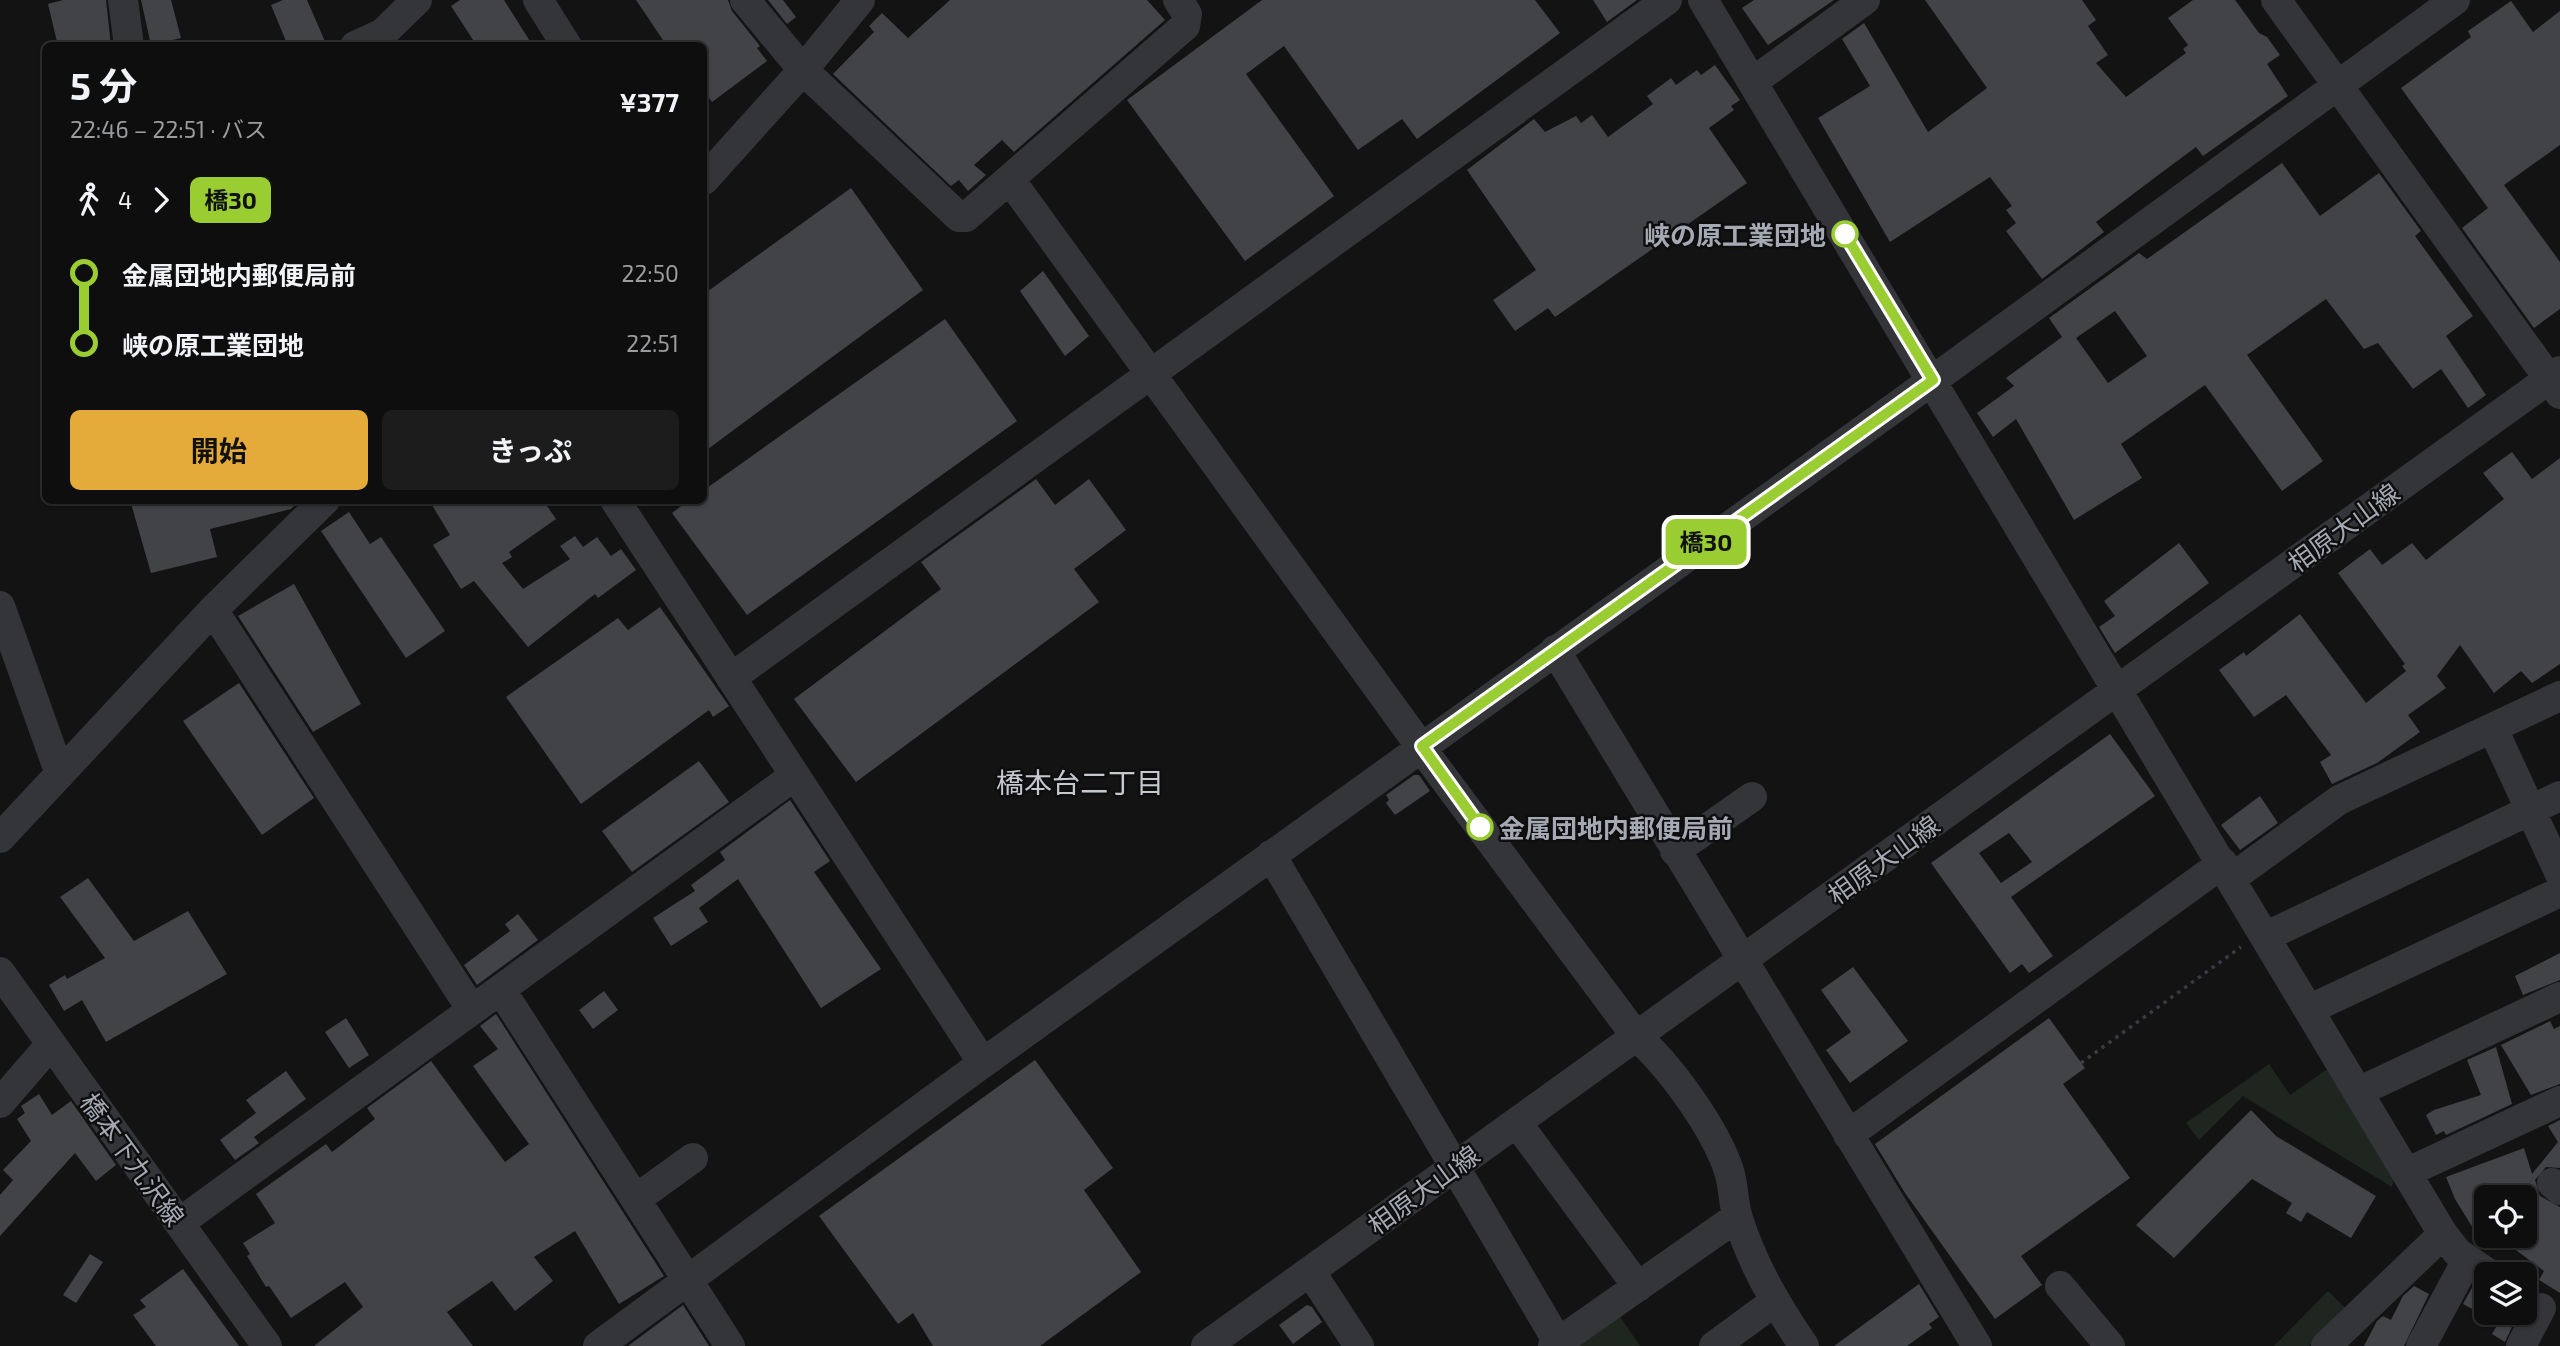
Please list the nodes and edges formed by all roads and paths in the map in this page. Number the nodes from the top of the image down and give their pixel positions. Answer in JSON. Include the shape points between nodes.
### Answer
{"nodes":[{"id":1,"x":123,"y":0,"type":"edge"},
{"id":2,"x":417,"y":0,"type":"edge"},
{"id":3,"x":538,"y":0,"type":"edge"},
{"id":4,"x":745,"y":0,"type":"edge"},
{"id":5,"x":860,"y":0,"type":"edge"},
{"id":6,"x":1178,"y":0,"type":"edge"},
{"id":7,"x":1667,"y":0,"type":"edge"},
{"id":8,"x":1703,"y":0,"type":"edge"},
{"id":9,"x":1865,"y":0,"type":"edge"},
{"id":10,"x":2276,"y":0,"type":"edge"},
{"id":11,"x":2455,"y":0,"type":"edge"},
{"id":12,"x":128,"y":42,"type":"edge"},
{"id":13,"x":364,"y":42,"type":"edge"},
{"id":14,"x":565,"y":42,"type":"edge"},
{"id":15,"x":803,"y":71,"type":"junction"},
{"id":16,"x":1754,"y":81,"type":"junction"},
{"id":17,"x":2338,"y":84,"type":"junction"},
{"id":18,"x":707,"y":177,"type":"edge"},
{"id":19,"x":1011,"y":181,"type":"junction"},
{"id":20,"x":1149,"y":372,"type":"junction"},
{"id":21,"x":1933,"y":380,"type":"junction"},
{"id":22,"x":2556,"y":381,"type":"edge"},
{"id":23,"x":321,"y":504,"type":"edge"},
{"id":24,"x":618,"y":504,"type":"edge"},
{"id":25,"x":0,"y":606,"type":"edge"},
{"id":26,"x":213,"y":610,"type":"junction"},
{"id":27,"x":1555,"y":650,"type":"junction"},
{"id":28,"x":731,"y":678,"type":"junction"},
{"id":29,"x":2117,"y":690,"type":"junction"},
{"id":30,"x":2560,"y":696,"type":"edge"},
{"id":31,"x":2493,"y":729,"type":"junction"},
{"id":32,"x":1422,"y":746,"type":"junction"},
{"id":33,"x":60,"y":774,"type":"junction"},
{"id":34,"x":794,"y":776,"type":"junction"},
{"id":35,"x":2560,"y":796,"type":"edge"},
{"id":36,"x":1752,"y":797,"type":"dead end"},
{"id":37,"x":2531,"y":810,"type":"junction"},
{"id":38,"x":0,"y":838,"type":"edge"},
{"id":39,"x":1675,"y":851,"type":"junction"},
{"id":40,"x":1271,"y":855,"type":"junction"},
{"id":41,"x":2227,"y":871,"type":"junction"},
{"id":42,"x":2560,"y":874,"type":"edge"},
{"id":43,"x":2560,"y":892,"type":"edge"},
{"id":44,"x":2255,"y":940,"type":"junction"},
{"id":45,"x":1741,"y":961,"type":"junction"},
{"id":46,"x":0,"y":972,"type":"edge"},
{"id":47,"x":501,"y":990,"type":"junction"},
{"id":48,"x":2560,"y":997,"type":"edge"},
{"id":49,"x":472,"y":1010,"type":"junction"},
{"id":50,"x":2310,"y":1010,"type":"junction"},
{"id":51,"x":1636,"y":1035,"type":"junction"},
{"id":52,"x":51,"y":1044,"type":"junction"},
{"id":53,"x":983,"y":1063,"type":"junction"},
{"id":54,"x":2081,"y":1063,"type":"dead end"},
{"id":55,"x":2360,"y":1091,"type":"junction"},
{"id":56,"x":2560,"y":1101,"type":"edge"},
{"id":57,"x":0,"y":1103,"type":"edge"},
{"id":58,"x":1517,"y":1123,"type":"junction"},
{"id":59,"x":1848,"y":1135,"type":"junction"},
{"id":60,"x":693,"y":1158,"type":"dead end"},
{"id":61,"x":1454,"y":1166,"type":"junction"},
{"id":62,"x":2408,"y":1172,"type":"junction"},
{"id":63,"x":636,"y":1199,"type":"junction"},
{"id":64,"x":1737,"y":1217,"type":"junction"},
{"id":65,"x":179,"y":1223,"type":"junction"},
{"id":66,"x":2443,"y":1234,"type":"junction"},
{"id":67,"x":2474,"y":1263,"type":"edge"},
{"id":68,"x":1310,"y":1272,"type":"junction"},
{"id":69,"x":2474,"y":1273,"type":"edge"},
{"id":70,"x":689,"y":1281,"type":"junction"},
{"id":71,"x":2060,"y":1286,"type":"dead end"},
{"id":72,"x":1638,"y":1287,"type":"junction"},
{"id":73,"x":1774,"y":1302,"type":"junction"},
{"id":74,"x":2542,"y":1308,"type":"edge"},
{"id":75,"x":263,"y":1344,"type":"edge"},
{"id":76,"x":1556,"y":1344,"type":"edge"},
{"id":77,"x":598,"y":1346,"type":"edge"},
{"id":78,"x":730,"y":1346,"type":"edge"},
{"id":79,"x":1206,"y":1346,"type":"edge"},
{"id":80,"x":1359,"y":1346,"type":"edge"},
{"id":81,"x":1714,"y":1346,"type":"edge"},
{"id":82,"x":1804,"y":1346,"type":"edge"},
{"id":83,"x":1977,"y":1346,"type":"edge"},
{"id":84,"x":2110,"y":1346,"type":"edge"},
{"id":85,"x":2326,"y":1346,"type":"edge"},
{"id":86,"x":2421,"y":1346,"type":"edge"},
{"id":87,"x":2521,"y":1346,"type":"edge"}],
"edges":[{"from":1,"to":12,"type":"street"},
{"from":2,"to":13,"type":"street","via":[[383,33]]},
{"from":3,"to":14,"type":"street"},
{"from":4,"to":15,"type":"street"},
{"from":5,"to":15,"type":"street"},
{"from":6,"to":19,"type":"street","via":[[1187,14],[1185,26]]},
{"from":7,"to":20,"type":"street"},
{"from":8,"to":16,"type":"street"},
{"from":9,"to":16,"type":"street"},
{"from":10,"to":17,"type":"street"},
{"from":11,"to":17,"type":"street"},
{"from":15,"to":18,"type":"street"},
{"from":15,"to":19,"type":"street","via":[[959,217],[966,217]]},
{"from":16,"to":21,"type":"street"},
{"from":17,"to":21,"type":"street"},
{"from":17,"to":22,"type":"street"},
{"from":19,"to":20,"type":"street"},
{"from":20,"to":28,"type":"street"},
{"from":20,"to":32,"type":"street"},
{"from":21,"to":27,"type":"street"},
{"from":21,"to":29,"type":"street"},
{"from":22,"to":29,"type":"street","name":"相原大山線"},
{"from":23,"to":26,"type":"street"},
{"from":24,"to":28,"type":"street"},
{"from":25,"to":33,"type":"street"},
{"from":26,"to":33,"type":"street"},
{"from":26,"to":49,"type":"street"},
{"from":27,"to":32,"type":"street"},
{"from":27,"to":39,"type":"street"},
{"from":28,"to":34,"type":"street"},
{"from":29,"to":41,"type":"street"},
{"from":29,"to":45,"type":"street","name":"相原大山線"},
{"from":30,"to":31,"type":"street"},
{"from":31,"to":37,"type":"street"},
{"from":31,"to":41,"type":"street","via":[[2339,800]]},
{"from":32,"to":40,"type":"street"},
{"from":32,"to":51,"type":"street"},
{"from":33,"to":38,"type":"street"},
{"from":34,"to":47,"type":"street"},
{"from":34,"to":53,"type":"street"},
{"from":35,"to":37,"type":"street"},
{"from":36,"to":39,"type":"street"},
{"from":37,"to":42,"type":"street"},
{"from":37,"to":44,"type":"street"},
{"from":39,"to":45,"type":"street"},
{"from":40,"to":53,"type":"street"},
{"from":40,"to":61,"type":"street"},
{"from":41,"to":44,"type":"street"},
{"from":41,"to":59,"type":"street"},
{"from":43,"to":50,"type":"street"},
{"from":44,"to":50,"type":"street"},
{"from":44,"to":54,"type":"path"},
{"from":45,"to":51,"type":"street","name":"相原大山線"},
{"from":45,"to":59,"type":"street"},
{"from":46,"to":52,"type":"street","name":"橋本下九沢線"},
{"from":47,"to":49,"type":"street"},
{"from":47,"to":63,"type":"street"},
{"from":48,"to":55,"type":"street"},
{"from":49,"to":65,"type":"street"},
{"from":50,"to":55,"type":"street"},
{"from":51,"to":58,"type":"street","name":"相原大山線"},
{"from":51,"to":64,"type":"street","via":[[1653,1051],[1714,1139],[1729,1170]]},
{"from":52,"to":57,"type":"street"},
{"from":52,"to":65,"type":"street","name":"橋本下九沢線"},
{"from":53,"to":70,"type":"street"},
{"from":55,"to":62,"type":"street"},
{"from":56,"to":62,"type":"street"},
{"from":58,"to":61,"type":"street","name":"相原大山線"},
{"from":58,"to":72,"type":"street"},
{"from":59,"to":83,"type":"street"},
{"from":60,"to":63,"type":"street"},
{"from":61,"to":68,"type":"street","name":"相原大山線"},
{"from":61,"to":76,"type":"street"},
{"from":62,"to":66,"type":"street"},
{"from":63,"to":70,"type":"street"},
{"from":64,"to":72,"type":"street"},
{"from":64,"to":73,"type":"street"},
{"from":65,"to":75,"type":"street","name":"橋本下九沢線"},
{"from":66,"to":67,"type":"street"},
{"from":66,"to":85,"type":"street"},
{"from":68,"to":79,"type":"street","name":"相原大山線"},
{"from":68,"to":80,"type":"street"},
{"from":69,"to":86,"type":"street"},
{"from":70,"to":77,"type":"street"},
{"from":70,"to":78,"type":"street"},
{"from":71,"to":84,"type":"street"},
{"from":72,"to":76,"type":"street"},
{"from":73,"to":81,"type":"street"},
{"from":73,"to":82,"type":"street"},
{"from":74,"to":87,"type":"street"}]}
